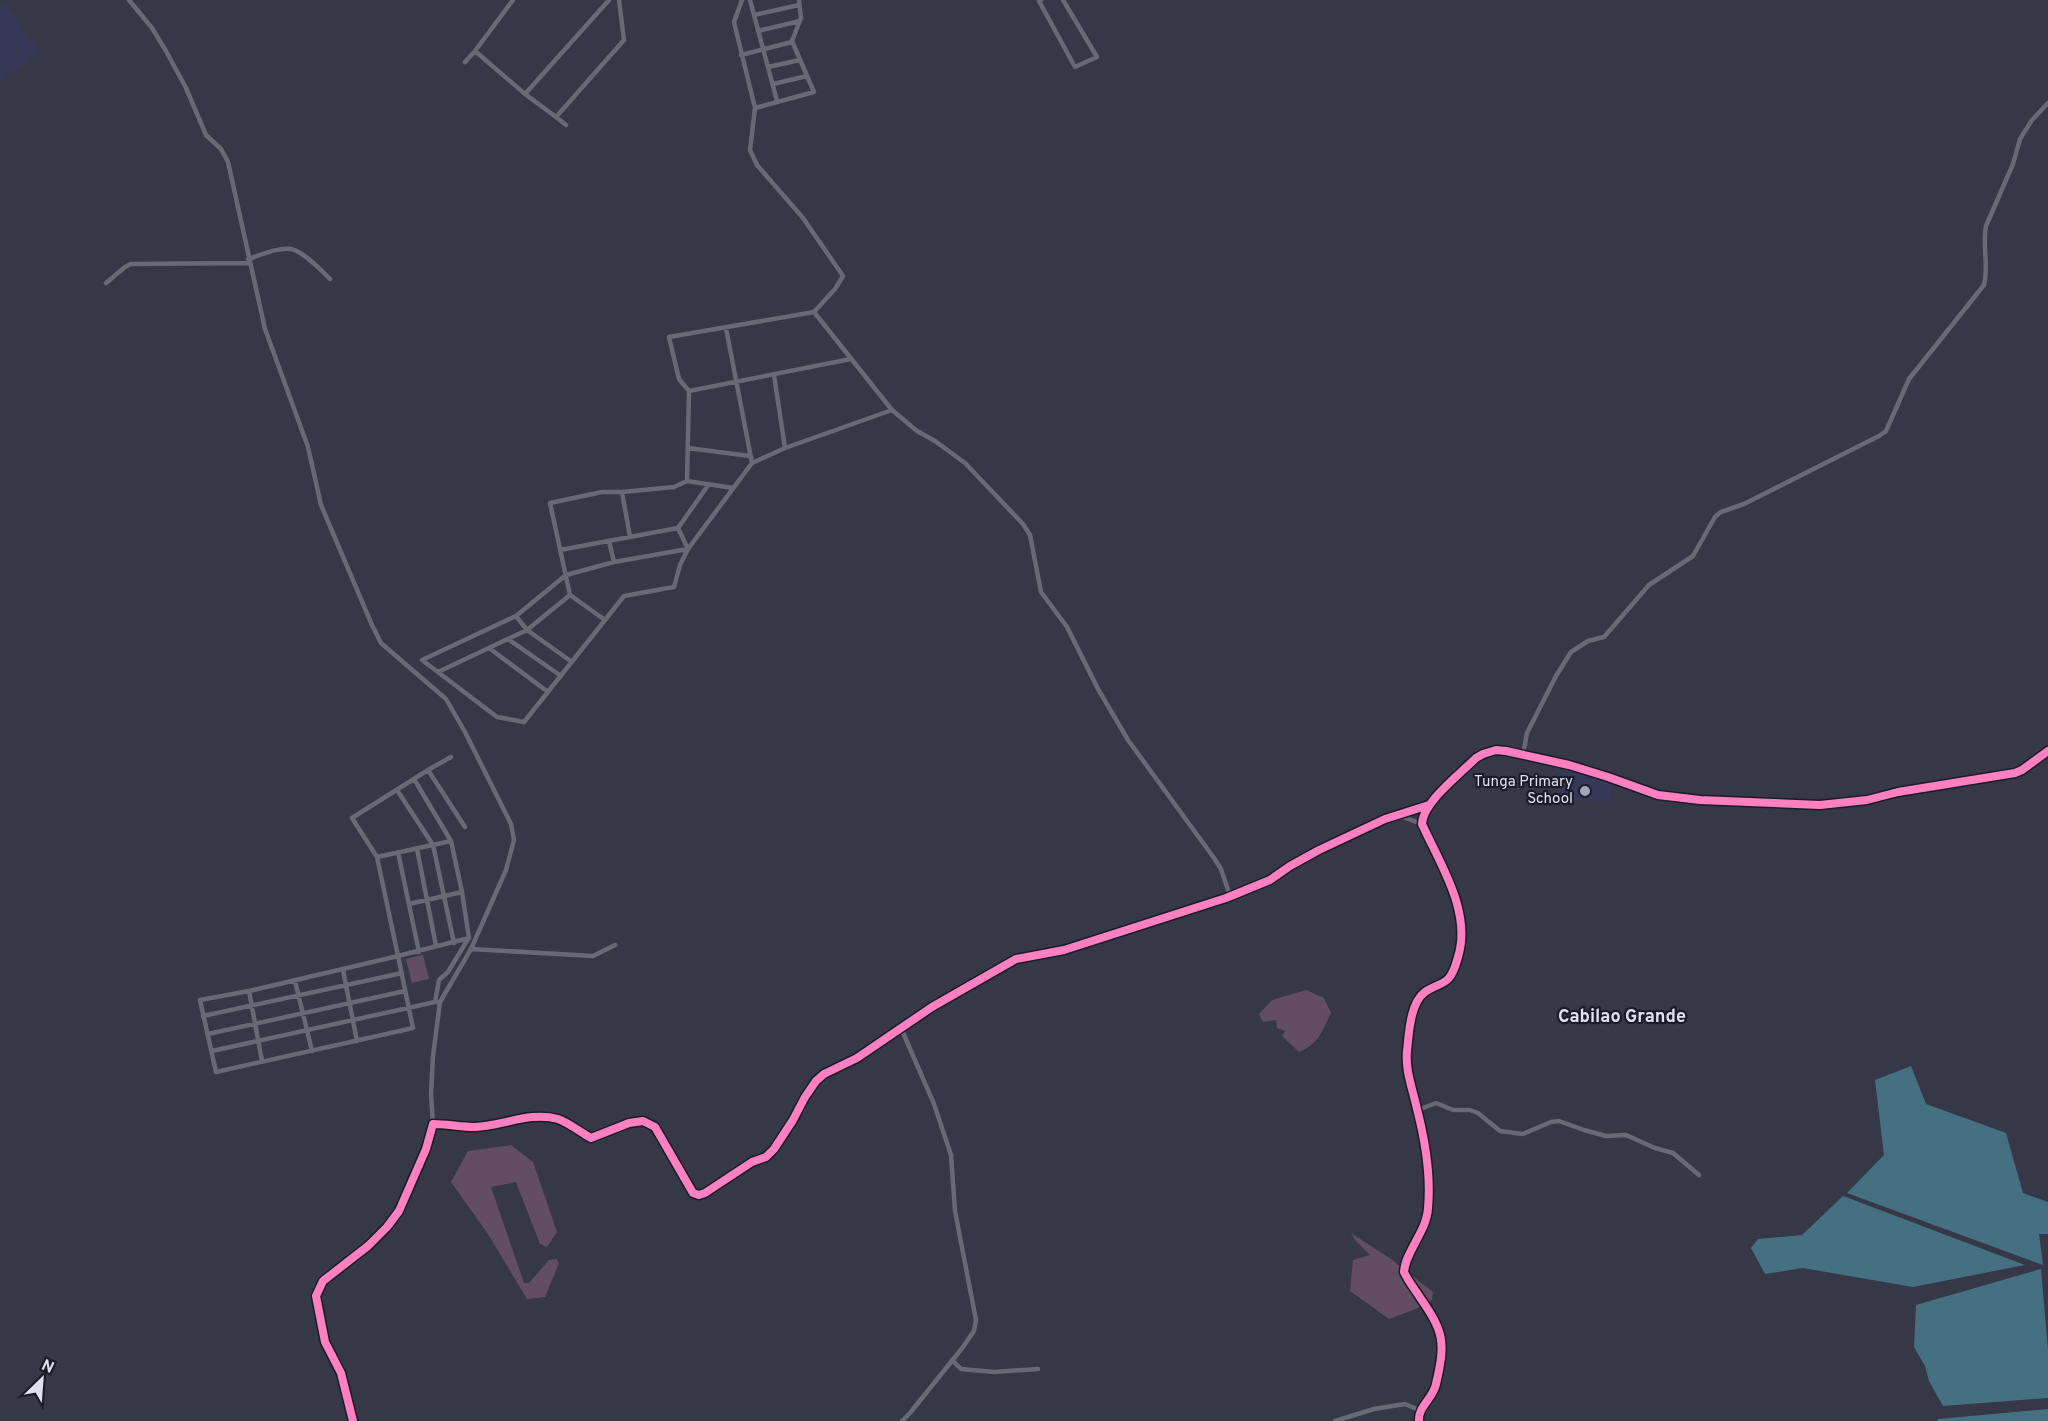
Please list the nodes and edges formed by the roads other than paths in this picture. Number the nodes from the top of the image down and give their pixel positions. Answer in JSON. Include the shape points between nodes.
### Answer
{"nodes":[{"id":1,"x":129,"y":0,"type":"edge"},
{"id":2,"x":513,"y":0,"type":"edge"},
{"id":3,"x":609,"y":0,"type":"edge"},
{"id":4,"x":620,"y":0,"type":"edge"},
{"id":5,"x":742,"y":0,"type":"edge"},
{"id":6,"x":750,"y":0,"type":"edge"},
{"id":7,"x":1041,"y":0,"type":"edge"},
{"id":8,"x":1063,"y":0,"type":"edge"},
{"id":9,"x":799,"y":2,"type":"edge"},
{"id":10,"x":754,"y":15,"type":"junction"},
{"id":11,"x":800,"y":21,"type":"junction"},
{"id":12,"x":759,"y":31,"type":"junction"},
{"id":13,"x":792,"y":42,"type":"junction"},
{"id":14,"x":763,"y":49,"type":"junction"},
{"id":15,"x":475,"y":51,"type":"junction"},
{"id":16,"x":741,"y":55,"type":"junction"},
{"id":17,"x":800,"y":60,"type":"junction"},
{"id":18,"x":465,"y":62,"type":"dead end"},
{"id":19,"x":768,"y":67,"type":"junction"},
{"id":20,"x":807,"y":76,"type":"junction"},
{"id":21,"x":773,"y":84,"type":"junction"},
{"id":22,"x":525,"y":94,"type":"junction"},
{"id":23,"x":777,"y":101,"type":"junction"},
{"id":24,"x":2048,"y":103,"type":"edge"},
{"id":25,"x":755,"y":108,"type":"junction"},
{"id":26,"x":556,"y":117,"type":"junction"},
{"id":27,"x":566,"y":125,"type":"dead end"},
{"id":28,"x":249,"y":261,"type":"junction"},
{"id":29,"x":330,"y":279,"type":"dead end"},
{"id":30,"x":105,"y":283,"type":"dead end"},
{"id":31,"x":814,"y":312,"type":"junction"},
{"id":32,"x":726,"y":328,"type":"junction"},
{"id":33,"x":851,"y":359,"type":"junction"},
{"id":34,"x":774,"y":375,"type":"junction"},
{"id":35,"x":736,"y":381,"type":"junction"},
{"id":36,"x":689,"y":391,"type":"junction"},
{"id":37,"x":892,"y":410,"type":"junction"},
{"id":38,"x":688,"y":448,"type":"junction"},
{"id":39,"x":785,"y":448,"type":"junction"},
{"id":40,"x":750,"y":456,"type":"junction"},
{"id":41,"x":752,"y":463,"type":"junction"},
{"id":42,"x":687,"y":481,"type":"junction"},
{"id":43,"x":709,"y":484,"type":"junction"},
{"id":44,"x":733,"y":488,"type":"junction"},
{"id":45,"x":622,"y":492,"type":"junction"},
{"id":46,"x":678,"y":528,"type":"junction"},
{"id":47,"x":630,"y":537,"type":"junction"},
{"id":48,"x":609,"y":541,"type":"junction"},
{"id":49,"x":688,"y":549,"type":"junction"},
{"id":50,"x":560,"y":550,"type":"junction"},
{"id":51,"x":614,"y":562,"type":"junction"},
{"id":52,"x":566,"y":575,"type":"junction"},
{"id":53,"x":570,"y":595,"type":"junction"},
{"id":54,"x":516,"y":616,"type":"junction"},
{"id":55,"x":605,"y":620,"type":"junction"},
{"id":56,"x":527,"y":630,"type":"junction"},
{"id":57,"x":508,"y":639,"type":"junction"},
{"id":58,"x":489,"y":648,"type":"junction"},
{"id":59,"x":422,"y":660,"type":"junction"},
{"id":60,"x":572,"y":662,"type":"junction"},
{"id":61,"x":409,"y":666,"type":"junction"},
{"id":62,"x":438,"y":672,"type":"junction"},
{"id":63,"x":561,"y":676,"type":"junction"},
{"id":64,"x":548,"y":692,"type":"junction"},
{"id":65,"x":2048,"y":751,"type":"edge"},
{"id":66,"x":1523,"y":755,"type":"junction"},
{"id":67,"x":451,"y":757,"type":"dead end"},
{"id":68,"x":428,"y":770,"type":"junction"},
{"id":69,"x":414,"y":779,"type":"junction"},
{"id":70,"x":397,"y":789,"type":"junction"},
{"id":71,"x":1429,"y":805,"type":"junction"},
{"id":72,"x":1385,"y":819,"type":"junction"},
{"id":73,"x":1422,"y":824,"type":"junction"},
{"id":74,"x":465,"y":827,"type":"dead end"},
{"id":75,"x":451,"y":841,"type":"junction"},
{"id":76,"x":433,"y":845,"type":"junction"},
{"id":77,"x":417,"y":849,"type":"junction"},
{"id":78,"x":398,"y":852,"type":"junction"},
{"id":79,"x":377,"y":857,"type":"junction"},
{"id":80,"x":462,"y":892,"type":"junction"},
{"id":81,"x":444,"y":896,"type":"junction"},
{"id":82,"x":1230,"y":896,"type":"junction"},
{"id":83,"x":427,"y":900,"type":"junction"},
{"id":84,"x":409,"y":904,"type":"junction"},
{"id":85,"x":469,"y":938,"type":"junction"},
{"id":86,"x":454,"y":943,"type":"junction"},
{"id":87,"x":615,"y":945,"type":"dead end"},
{"id":88,"x":436,"y":946,"type":"junction"},
{"id":89,"x":471,"y":949,"type":"junction"},
{"id":90,"x":419,"y":952,"type":"junction"},
{"id":91,"x":398,"y":956,"type":"junction"},
{"id":92,"x":344,"y":970,"type":"junction"},
{"id":93,"x":402,"y":973,"type":"junction"},
{"id":94,"x":296,"y":981,"type":"junction"},
{"id":95,"x":346,"y":985,"type":"junction"},
{"id":96,"x":405,"y":990,"type":"junction"},
{"id":97,"x":249,"y":991,"type":"junction"},
{"id":98,"x":298,"y":996,"type":"junction"},
{"id":99,"x":350,"y":1002,"type":"junction"},
{"id":100,"x":438,"y":1002,"type":"junction"},
{"id":101,"x":252,"y":1006,"type":"junction"},
{"id":102,"x":408,"y":1007,"type":"junction"},
{"id":103,"x":303,"y":1013,"type":"junction"},
{"id":104,"x":204,"y":1016,"type":"junction"},
{"id":105,"x":353,"y":1020,"type":"junction"},
{"id":106,"x":255,"y":1023,"type":"junction"},
{"id":107,"x":901,"y":1028,"type":"junction"},
{"id":108,"x":308,"y":1031,"type":"junction"},
{"id":109,"x":208,"y":1034,"type":"junction"},
{"id":110,"x":357,"y":1041,"type":"junction"},
{"id":111,"x":259,"y":1042,"type":"junction"},
{"id":112,"x":212,"y":1051,"type":"junction"},
{"id":113,"x":312,"y":1051,"type":"junction"},
{"id":114,"x":262,"y":1061,"type":"junction"},
{"id":115,"x":1418,"y":1110,"type":"junction"},
{"id":116,"x":433,"y":1124,"type":"junction"},
{"id":117,"x":1699,"y":1175,"type":"dead end"},
{"id":118,"x":952,"y":1360,"type":"junction"},
{"id":119,"x":1038,"y":1369,"type":"dead end"},
{"id":120,"x":1419,"y":1410,"type":"junction"},
{"id":121,"x":353,"y":1421,"type":"edge"},
{"id":122,"x":902,"y":1421,"type":"edge"},
{"id":123,"x":1335,"y":1421,"type":"edge"},
{"id":124,"x":1419,"y":1421,"type":"edge"}],
"edges":[{"from":1,"to":28,"type":"street","via":[[152,28],[186,88],[206,135],[228,162]]},
{"from":2,"to":15,"type":"street"},
{"from":3,"to":22,"type":"street"},
{"from":4,"to":26,"type":"street","via":[[624,40]]},
{"from":5,"to":16,"type":"street","via":[[734,22]]},
{"from":6,"to":10,"type":"street"},
{"from":7,"to":8,"type":"street","via":[[1075,67],[1096,57]]},
{"from":9,"to":10,"type":"street"},
{"from":9,"to":11,"type":"street"},
{"from":10,"to":12,"type":"street"},
{"from":11,"to":12,"type":"street"},
{"from":11,"to":13,"type":"street"},
{"from":12,"to":14,"type":"street"},
{"from":13,"to":14,"type":"street"},
{"from":13,"to":17,"type":"street"},
{"from":14,"to":16,"type":"street"},
{"from":14,"to":19,"type":"street"},
{"from":15,"to":18,"type":"street"},
{"from":15,"to":22,"type":"street"},
{"from":16,"to":25,"type":"street"},
{"from":17,"to":19,"type":"street"},
{"from":17,"to":20,"type":"street"},
{"from":19,"to":21,"type":"street"},
{"from":20,"to":21,"type":"street"},
{"from":20,"to":23,"type":"street","via":[[814,92]]},
{"from":21,"to":23,"type":"street"},
{"from":22,"to":26,"type":"street"},
{"from":23,"to":25,"type":"street"},
{"from":24,"to":66,"type":"street","via":[[2020,139],[1986,226],[1984,285],[1909,379],[1886,430],[1715,517],[1693,556],[1649,585],[1604,637],[1570,652],[1527,733]]},
{"from":25,"to":31,"type":"street","via":[[750,150],[757,165],[803,218],[843,276]]},
{"from":26,"to":27,"type":"street"},
{"from":28,"to":29,"type":"street","via":[[291,249]]},
{"from":28,"to":30,"type":"street","via":[[131,264]]},
{"from":28,"to":61,"type":"street","via":[[265,329],[308,447],[321,505],[381,644]]},
{"from":31,"to":32,"type":"street"},
{"from":31,"to":33,"type":"street"},
{"from":32,"to":35,"type":"street"},
{"from":32,"to":36,"type":"street","via":[[669,337],[679,379]]},
{"from":33,"to":34,"type":"street"},
{"from":33,"to":37,"type":"street"},
{"from":34,"to":35,"type":"street"},
{"from":34,"to":39,"type":"street"},
{"from":35,"to":36,"type":"street"},
{"from":35,"to":40,"type":"street"},
{"from":36,"to":38,"type":"street"},
{"from":37,"to":39,"type":"street"},
{"from":37,"to":82,"type":"street","via":[[965,463],[1023,524],[1030,535],[1041,592],[1067,627],[1128,740],[1221,869]]},
{"from":38,"to":40,"type":"street"},
{"from":38,"to":42,"type":"street"},
{"from":39,"to":41,"type":"street"},
{"from":40,"to":41,"type":"street"},
{"from":41,"to":44,"type":"street"},
{"from":42,"to":43,"type":"street"},
{"from":42,"to":45,"type":"street","via":[[674,487]]},
{"from":43,"to":44,"type":"street"},
{"from":43,"to":46,"type":"street"},
{"from":44,"to":49,"type":"street"},
{"from":45,"to":47,"type":"street"},
{"from":45,"to":50,"type":"street","via":[[602,492],[550,503]]},
{"from":46,"to":47,"type":"street"},
{"from":46,"to":49,"type":"street"},
{"from":47,"to":48,"type":"street"},
{"from":48,"to":50,"type":"street"},
{"from":48,"to":51,"type":"street"},
{"from":49,"to":51,"type":"street"},
{"from":49,"to":55,"type":"street","via":[[674,587],[624,596]]},
{"from":50,"to":52,"type":"street"},
{"from":51,"to":52,"type":"street"},
{"from":52,"to":53,"type":"street"},
{"from":52,"to":54,"type":"street"},
{"from":53,"to":55,"type":"street"},
{"from":53,"to":56,"type":"street"},
{"from":54,"to":56,"type":"street"},
{"from":54,"to":59,"type":"street"},
{"from":55,"to":60,"type":"street"},
{"from":56,"to":57,"type":"street"},
{"from":56,"to":60,"type":"street"},
{"from":57,"to":58,"type":"street"},
{"from":57,"to":63,"type":"street"},
{"from":58,"to":62,"type":"street"},
{"from":58,"to":64,"type":"street"},
{"from":59,"to":61,"type":"street"},
{"from":59,"to":62,"type":"street"},
{"from":60,"to":63,"type":"street"},
{"from":61,"to":89,"type":"street","via":[[446,699],[513,832],[506,870]]},
{"from":62,"to":64,"type":"street","via":[[497,717],[525,722]]},
{"from":63,"to":64,"type":"street"},
{"from":65,"to":66,"type":"street","via":[[2014,773],[1820,805],[1658,795],[1608,777]]},
{"from":66,"to":71,"type":"street","via":[[1496,750],[1483,754]]},
{"from":67,"to":68,"type":"street"},
{"from":68,"to":69,"type":"street"},
{"from":68,"to":74,"type":"street"},
{"from":69,"to":70,"type":"street"},
{"from":69,"to":75,"type":"street"},
{"from":70,"to":76,"type":"street"},
{"from":70,"to":79,"type":"street","via":[[352,818]]},
{"from":71,"to":72,"type":"street"},
{"from":71,"to":73,"type":"street"},
{"from":72,"to":73,"type":"street","via":[[1402,817]]},
{"from":72,"to":82,"type":"street"},
{"from":73,"to":115,"type":"street","via":[[1447,875],[1462,925],[1460,951],[1452,974],[1426,991],[1414,1009],[1407,1070]]},
{"from":75,"to":76,"type":"street"},
{"from":75,"to":80,"type":"street"},
{"from":76,"to":77,"type":"street"},
{"from":76,"to":81,"type":"street"},
{"from":77,"to":78,"type":"street"},
{"from":77,"to":83,"type":"street"},
{"from":78,"to":79,"type":"street"},
{"from":78,"to":84,"type":"street"},
{"from":79,"to":91,"type":"street"},
{"from":80,"to":81,"type":"street"},
{"from":80,"to":85,"type":"street"},
{"from":81,"to":83,"type":"street"},
{"from":81,"to":86,"type":"street"},
{"from":82,"to":107,"type":"street","via":[[1064,950],[1016,959]]},
{"from":83,"to":84,"type":"street"},
{"from":83,"to":88,"type":"street"},
{"from":84,"to":90,"type":"street"},
{"from":85,"to":86,"type":"street"},
{"from":85,"to":100,"type":"street","via":[[439,980]]},
{"from":86,"to":88,"type":"street"},
{"from":87,"to":89,"type":"street","via":[[593,956]]},
{"from":88,"to":90,"type":"street"},
{"from":89,"to":100,"type":"street"},
{"from":90,"to":91,"type":"street"},
{"from":91,"to":92,"type":"street"},
{"from":91,"to":93,"type":"street"},
{"from":92,"to":94,"type":"street"},
{"from":92,"to":95,"type":"street"},
{"from":93,"to":95,"type":"street"},
{"from":93,"to":96,"type":"street"},
{"from":94,"to":97,"type":"street"},
{"from":94,"to":98,"type":"street"},
{"from":95,"to":98,"type":"street"},
{"from":95,"to":99,"type":"street"},
{"from":96,"to":99,"type":"street"},
{"from":96,"to":102,"type":"street"},
{"from":97,"to":101,"type":"street"},
{"from":97,"to":104,"type":"street","via":[[200,1000]]},
{"from":98,"to":101,"type":"street"},
{"from":98,"to":103,"type":"street"},
{"from":99,"to":103,"type":"street"},
{"from":99,"to":105,"type":"street"},
{"from":100,"to":102,"type":"street"},
{"from":100,"to":116,"type":"street","via":[[432,1065]]},
{"from":101,"to":104,"type":"street"},
{"from":101,"to":106,"type":"street"},
{"from":102,"to":105,"type":"street"},
{"from":102,"to":110,"type":"street","via":[[413,1028]]},
{"from":103,"to":106,"type":"street"},
{"from":103,"to":108,"type":"street"},
{"from":104,"to":109,"type":"street"},
{"from":105,"to":108,"type":"street"},
{"from":105,"to":110,"type":"street"},
{"from":106,"to":109,"type":"street"},
{"from":106,"to":111,"type":"street"},
{"from":107,"to":116,"type":"street","via":[[857,1058],[824,1074],[766,1157],[699,1195],[689,1187],[655,1127],[643,1121],[591,1138],[560,1120],[542,1116],[473,1127]]},
{"from":107,"to":118,"type":"street","via":[[951,1155],[955,1211],[976,1320],[974,1331]]},
{"from":108,"to":111,"type":"street"},
{"from":108,"to":113,"type":"street"},
{"from":109,"to":112,"type":"street"},
{"from":110,"to":113,"type":"street"},
{"from":111,"to":112,"type":"street"},
{"from":111,"to":114,"type":"street"},
{"from":112,"to":114,"type":"street","via":[[216,1072]]},
{"from":113,"to":114,"type":"street"},
{"from":115,"to":117,"type":"street","via":[[1436,1103],[1453,1110],[1470,1110],[1500,1131],[1523,1134],[1559,1121],[1606,1136],[1626,1135],[1673,1153]]},
{"from":115,"to":120,"type":"street","via":[[1428,1210],[1404,1272],[1442,1338],[1435,1390]]},
{"from":116,"to":121,"type":"street","via":[[399,1211],[368,1246],[323,1281],[316,1296],[325,1342],[341,1372]]},
{"from":118,"to":119,"type":"street","via":[[961,1369]]},
{"from":118,"to":122,"type":"street"},
{"from":120,"to":123,"type":"street","via":[[1405,1404]]},
{"from":120,"to":124,"type":"street"}]}
